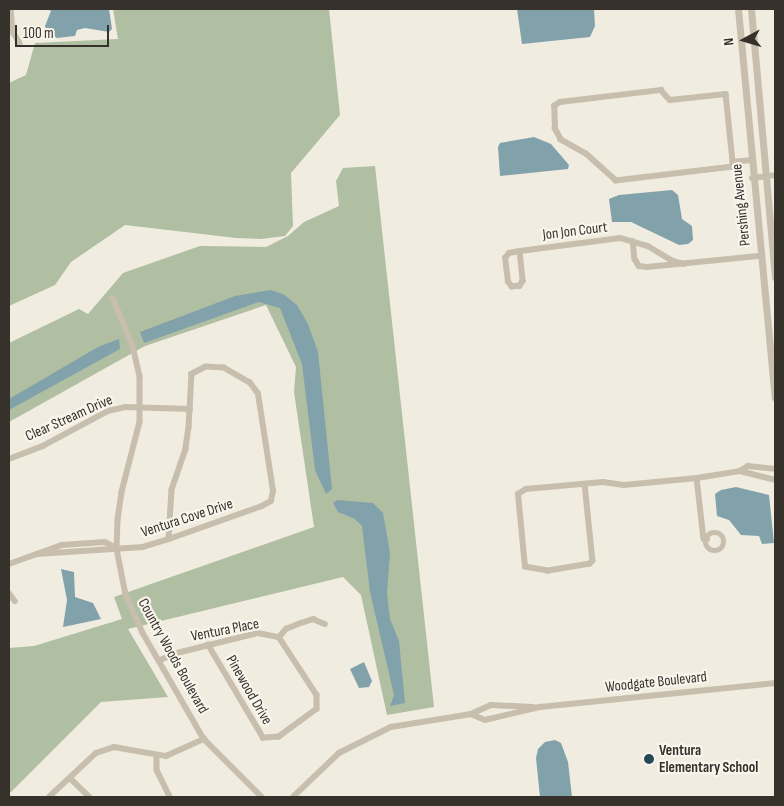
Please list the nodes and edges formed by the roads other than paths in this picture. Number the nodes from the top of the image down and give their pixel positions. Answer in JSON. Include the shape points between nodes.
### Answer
{"nodes":[{"id":1,"x":11,"y":9,"type":"edge"},
{"id":2,"x":738,"y":9,"type":"edge"},
{"id":3,"x":750,"y":9,"type":"edge"},
{"id":4,"x":20,"y":43,"type":"dead end"},
{"id":5,"x":751,"y":160,"type":"junction"},
{"id":6,"x":733,"y":162,"type":"junction"},
{"id":7,"x":775,"y":175,"type":"edge"},
{"id":8,"x":765,"y":177,"type":"junction"},
{"id":9,"x":752,"y":178,"type":"junction"},
{"id":10,"x":633,"y":241,"type":"junction"},
{"id":11,"x":520,"y":251,"type":"junction"},
{"id":12,"x":760,"y":256,"type":"junction"},
{"id":13,"x":684,"y":264,"type":"junction"},
{"id":14,"x":775,"y":277,"type":"edge"},
{"id":15,"x":113,"y":298,"type":"dead end"},
{"id":16,"x":775,"y":397,"type":"edge"},
{"id":17,"x":141,"y":408,"type":"junction"},
{"id":18,"x":190,"y":409,"type":"junction"},
{"id":19,"x":9,"y":459,"type":"edge"},
{"id":20,"x":760,"y":469,"type":"junction"},
{"id":21,"x":775,"y":469,"type":"edge"},
{"id":22,"x":740,"y":471,"type":"junction"},
{"id":23,"x":697,"y":478,"type":"junction"},
{"id":24,"x":758,"y":478,"type":"junction"},
{"id":25,"x":775,"y":480,"type":"edge"},
{"id":26,"x":586,"y":484,"type":"junction"},
{"id":27,"x":169,"y":539,"type":"junction"},
{"id":28,"x":707,"y":539,"type":"dead end"},
{"id":29,"x":117,"y":548,"type":"junction"},
{"id":30,"x":36,"y":554,"type":"junction"},
{"id":31,"x":9,"y":564,"type":"edge"},
{"id":32,"x":9,"y":593,"type":"edge"},
{"id":33,"x":14,"y":602,"type":"dead end"},
{"id":34,"x":325,"y":624,"type":"dead end"},
{"id":35,"x":279,"y":637,"type":"junction"},
{"id":36,"x":208,"y":646,"type":"junction"},
{"id":37,"x":160,"y":660,"type":"junction"},
{"id":38,"x":775,"y":683,"type":"edge"},
{"id":39,"x":319,"y":703,"type":"joint"},
{"id":40,"x":540,"y":707,"type":"junction"},
{"id":41,"x":471,"y":714,"type":"junction"},
{"id":42,"x":204,"y":739,"type":"junction"},
{"id":43,"x":157,"y":757,"type":"junction"},
{"id":44,"x":70,"y":778,"type":"junction"},
{"id":45,"x":49,"y":797,"type":"edge"},
{"id":46,"x":90,"y":797,"type":"edge"},
{"id":47,"x":170,"y":797,"type":"edge"},
{"id":48,"x":262,"y":797,"type":"edge"},
{"id":49,"x":293,"y":797,"type":"edge"}],
"edges":[{"from":1,"to":4,"type":"street","via":[[13,32]]},
{"from":2,"to":5,"type":"street","name":"Pershing Avenue"},
{"from":3,"to":8,"type":"street","name":"Pershing Avenue"},
{"from":5,"to":6,"type":"street"},
{"from":5,"to":9,"type":"street","name":"Pershing Avenue"},
{"from":6,"to":6,"type":"street","via":[[726,94],[670,100],[661,90],[560,102],[554,106],[555,129],[561,140],[586,154],[616,181],[734,167]]},
{"from":7,"to":8,"type":"street"},
{"from":8,"to":9,"type":"street"},
{"from":8,"to":14,"type":"street","name":"Pershing Avenue"},
{"from":9,"to":12,"type":"street","name":"Pershing Avenue"},
{"from":10,"to":11,"type":"street","name":"Jon Jon Court","via":[[620,238]]},
{"from":10,"to":13,"type":"street","name":"Jon Jon Court"},
{"from":10,"to":13,"type":"street","via":[[639,266]]},
{"from":11,"to":11,"type":"street","via":[[509,252],[505,258],[508,282],[512,287],[520,286],[523,280]]},
{"from":12,"to":13,"type":"street"},
{"from":12,"to":16,"type":"street","name":"Pershing Avenue"},
{"from":15,"to":17,"type":"street","name":"Country Woods Boulevard","via":[[133,346],[140,376]]},
{"from":17,"to":18,"type":"street","name":"Clear Stream Drive"},
{"from":17,"to":19,"type":"street","name":"Clear Stream Drive","via":[[108,411],[43,446]]},
{"from":17,"to":29,"type":"street","name":"Country Woods Boulevard","via":[[122,492]]},
{"from":18,"to":27,"type":"street","via":[[186,449],[172,490]]},
{"from":18,"to":27,"type":"street","name":"Ventura Cove Drive","via":[[192,374],[206,368],[224,368],[250,383],[258,394],[273,491],[271,501],[262,506]]},
{"from":20,"to":21,"type":"street"},
{"from":20,"to":22,"type":"street","via":[[748,466]]},
{"from":20,"to":24,"type":"street"},
{"from":22,"to":23,"type":"street"},
{"from":22,"to":24,"type":"street"},
{"from":23,"to":26,"type":"street","via":[[624,485]]},
{"from":23,"to":28,"type":"street","via":[[704,539]]},
{"from":24,"to":25,"type":"street"},
{"from":26,"to":26,"type":"street","via":[[526,489],[518,494],[525,567],[548,571],[590,564],[593,560]]},
{"from":27,"to":29,"type":"street","name":"Ventura Cove Drive"},
{"from":29,"to":30,"type":"street","name":"Ventura Cove Drive"},
{"from":29,"to":30,"type":"street","via":[[105,542],[86,541]]},
{"from":29,"to":37,"type":"street","name":"Country Woods Boulevard","via":[[133,614]]},
{"from":30,"to":31,"type":"street"},
{"from":32,"to":33,"type":"street"},
{"from":34,"to":35,"type":"street","via":[[313,619],[286,629]]},
{"from":35,"to":36,"type":"street","name":"Ventura Place","via":[[258,633]]},
{"from":35,"to":39,"type":"street","name":"Ventura Place"},
{"from":36,"to":37,"type":"street","name":"Ventura Place"},
{"from":36,"to":39,"type":"street","name":"Pinewood Drive","via":[[263,738],[279,737],[317,709]]},
{"from":37,"to":42,"type":"street","name":"Country Woods Boulevard"},
{"from":38,"to":40,"type":"street","name":"Woodgate Boulevard"},
{"from":40,"to":41,"type":"street","name":"Woodgate Boulevard","via":[[491,705]]},
{"from":40,"to":41,"type":"street","name":"Woodgate Boulevard","via":[[485,720]]},
{"from":41,"to":49,"type":"street","name":"Woodgate Boulevard","via":[[416,721],[362,739],[339,753]]},
{"from":42,"to":43,"type":"street","via":[[178,754]]},
{"from":42,"to":48,"type":"street","name":"Country Woods Boulevard"},
{"from":43,"to":44,"type":"street","via":[[127,747],[114,747],[96,754]]},
{"from":43,"to":47,"type":"street","via":[[156,770]]},
{"from":44,"to":45,"type":"street"},
{"from":44,"to":46,"type":"street"}]}
